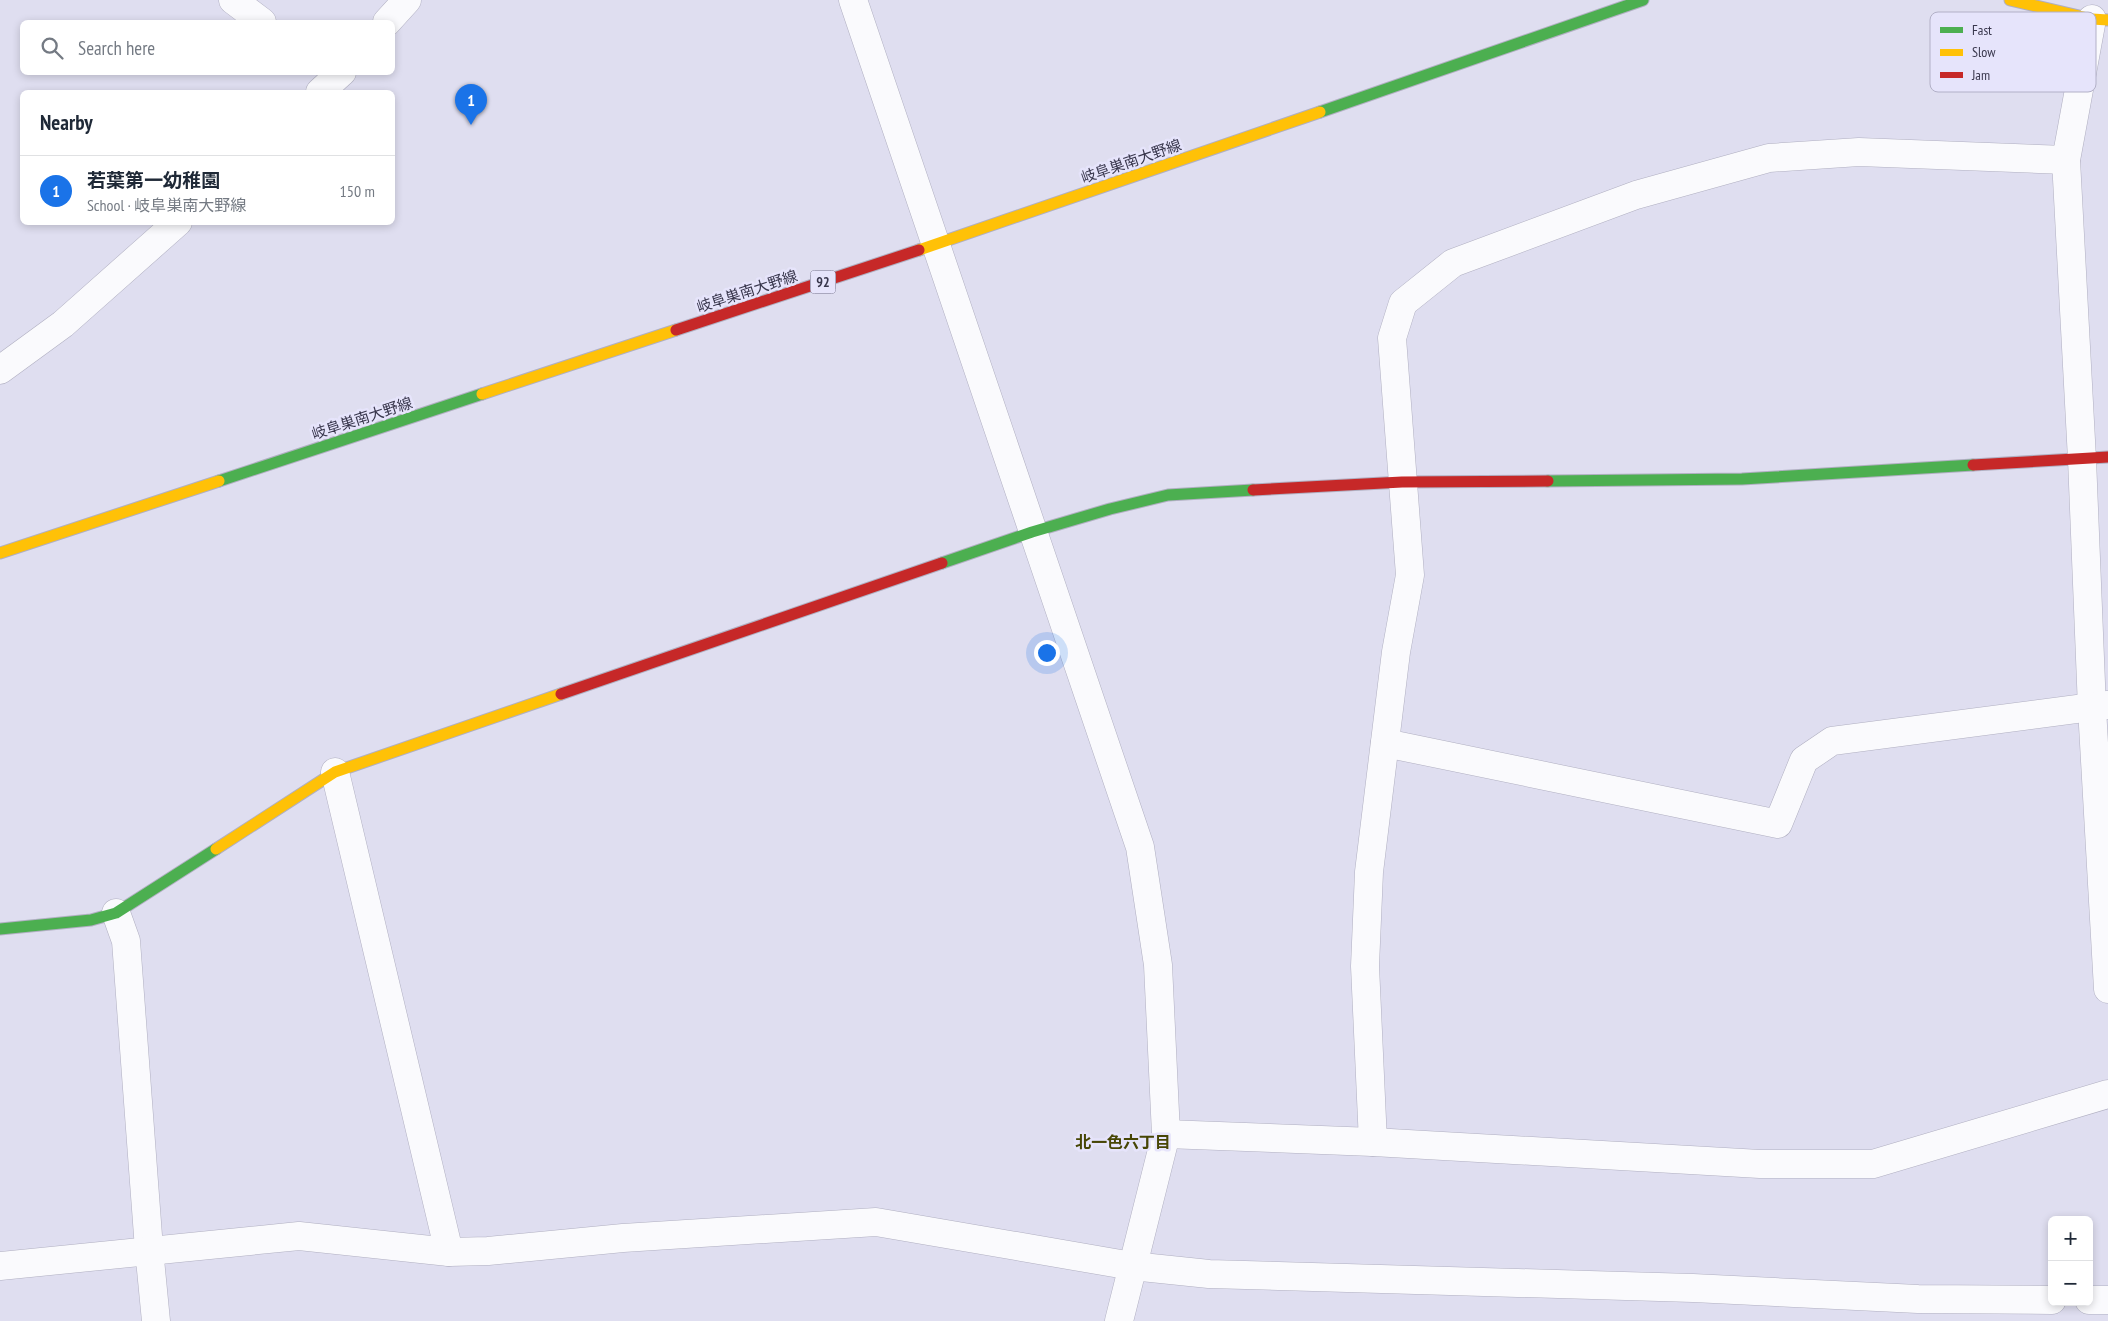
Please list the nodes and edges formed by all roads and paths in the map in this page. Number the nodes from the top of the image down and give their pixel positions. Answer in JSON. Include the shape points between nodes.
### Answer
{"nodes":[{"id":1,"x":232,"y":0,"type":"edge"},
{"id":2,"x":407,"y":0,"type":"edge"},
{"id":3,"x":854,"y":0,"type":"edge"},
{"id":4,"x":1642,"y":0,"type":"edge"},
{"id":5,"x":2010,"y":0,"type":"edge"},
{"id":6,"x":2064,"y":12,"type":"edge"},
{"id":7,"x":259,"y":20,"type":"edge"},
{"id":8,"x":389,"y":20,"type":"edge"},
{"id":9,"x":2100,"y":20,"type":"edge"},
{"id":10,"x":2096,"y":36,"type":"edge"},
{"id":11,"x":2083,"y":92,"type":"edge"},
{"id":12,"x":2066,"y":160,"type":"junction"},
{"id":13,"x":175,"y":225,"type":"edge"},
{"id":14,"x":937,"y":244,"type":"junction"},
{"id":15,"x":0,"y":370,"type":"edge"},
{"id":16,"x":2095,"y":458,"type":"edge"},
{"id":17,"x":1402,"y":482,"type":"junction"},
{"id":18,"x":1032,"y":532,"type":"junction"},
{"id":19,"x":0,"y":553,"type":"edge"},
{"id":20,"x":2100,"y":706,"type":"edge"},
{"id":21,"x":1385,"y":743,"type":"junction"},
{"id":22,"x":335,"y":772,"type":"junction"},
{"id":23,"x":116,"y":913,"type":"junction"},
{"id":24,"x":0,"y":929,"type":"edge"},
{"id":25,"x":2108,"y":989,"type":"edge"},
{"id":26,"x":2108,"y":1094,"type":"edge"},
{"id":27,"x":1166,"y":1134,"type":"junction"},
{"id":28,"x":1373,"y":1142,"type":"junction"},
{"id":29,"x":149,"y":1250,"type":"junction"},
{"id":30,"x":449,"y":1252,"type":"junction"},
{"id":31,"x":0,"y":1266,"type":"edge"},
{"id":32,"x":1132,"y":1266,"type":"junction"},
{"id":33,"x":2048,"y":1300,"type":"edge"},
{"id":34,"x":2093,"y":1300,"type":"edge"},
{"id":35,"x":2108,"y":1300,"type":"edge"},
{"id":36,"x":156,"y":1321,"type":"edge"},
{"id":37,"x":1119,"y":1321,"type":"edge"}],
"edges":[{"from":1,"to":7,"type":"street"},
{"from":2,"to":8,"type":"street"},
{"from":3,"to":14,"type":"street"},
{"from":4,"to":14,"type":"street","name":"岐阜巣南大野線","number":"92"},
{"from":5,"to":6,"type":"street"},
{"from":9,"to":10,"type":"street"},
{"from":11,"to":12,"type":"street"},
{"from":12,"to":16,"type":"street"},
{"from":12,"to":17,"type":"street","via":[[1859,152],[1769,158],[1636,195],[1453,263],[1403,303],[1392,338]]},
{"from":13,"to":15,"type":"street","via":[[63,324]]},
{"from":14,"to":18,"type":"street"},
{"from":14,"to":19,"type":"street","name":"岐阜巣南大野線","number":"92"},
{"from":16,"to":17,"type":"street","via":[[1742,479]]},
{"from":16,"to":20,"type":"street"},
{"from":17,"to":18,"type":"street","via":[[1168,495]]},
{"from":17,"to":21,"type":"street","via":[[1410,575],[1396,652]]},
{"from":18,"to":22,"type":"street"},
{"from":18,"to":27,"type":"street","via":[[1140,847],[1158,965]]},
{"from":20,"to":21,"type":"street","via":[[1832,741],[1804,760],[1778,824]]},
{"from":20,"to":25,"type":"street"},
{"from":21,"to":28,"type":"street","via":[[1369,872],[1366,966]]},
{"from":22,"to":23,"type":"street"},
{"from":22,"to":30,"type":"street"},
{"from":23,"to":24,"type":"street","via":[[91,920]]},
{"from":23,"to":29,"type":"street","via":[[126,941]]},
{"from":26,"to":28,"type":"street","via":[[1873,1164],[1760,1164]]},
{"from":27,"to":28,"type":"street"},
{"from":27,"to":32,"type":"street"},
{"from":29,"to":30,"type":"street","via":[[299,1236]]},
{"from":29,"to":31,"type":"street"},
{"from":29,"to":36,"type":"street"},
{"from":30,"to":32,"type":"street","via":[[876,1222]]},
{"from":32,"to":33,"type":"street","via":[[1209,1274],[1683,1288],[1918,1299]]},
{"from":32,"to":37,"type":"street"},
{"from":34,"to":35,"type":"street"}]}
